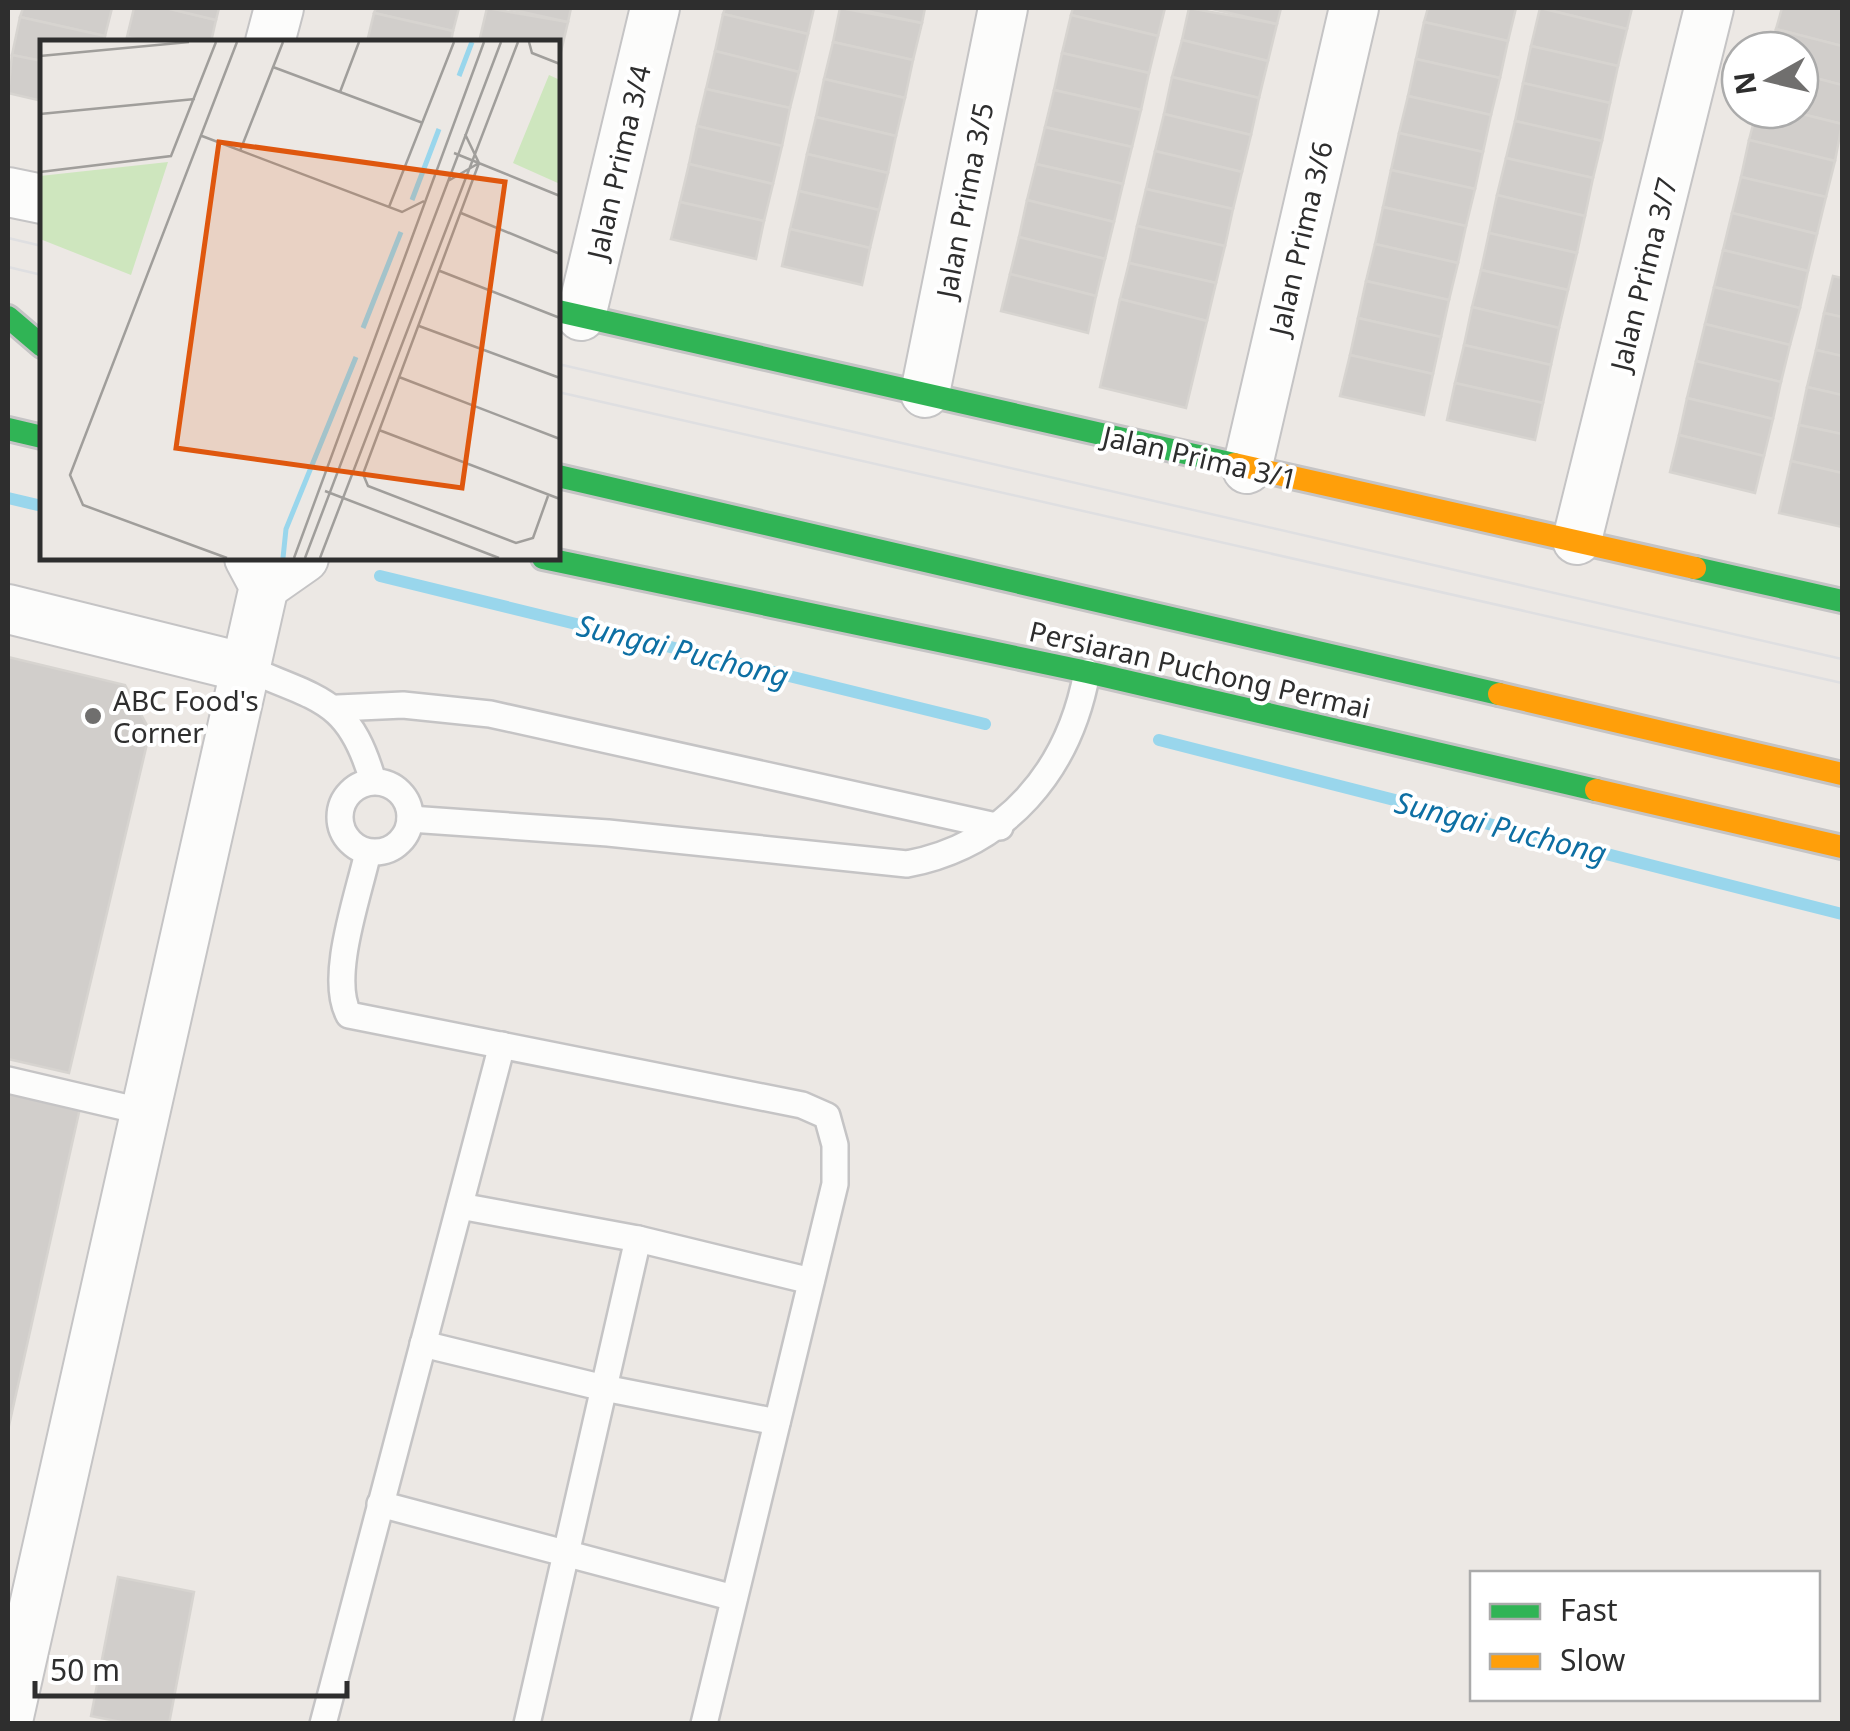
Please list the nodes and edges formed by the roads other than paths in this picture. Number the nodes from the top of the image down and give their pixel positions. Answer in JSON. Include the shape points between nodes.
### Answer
{"nodes":[{"id":1,"x":279,"y":8,"type":"edge"},
{"id":2,"x":655,"y":8,"type":"edge"},
{"id":3,"x":1004,"y":8,"type":"edge"},
{"id":4,"x":1354,"y":8,"type":"edge"},
{"id":5,"x":1709,"y":8,"type":"edge"},
{"id":6,"x":271,"y":40,"type":"edge"},
{"id":7,"x":8,"y":192,"type":"edge"},
{"id":8,"x":40,"y":199,"type":"edge"},
{"id":9,"x":569,"y":314,"type":"edge"},
{"id":10,"x":8,"y":316,"type":"edge"},
{"id":11,"x":8,"y":343,"type":"edge"},
{"id":12,"x":40,"y":347,"type":"edge"},
{"id":13,"x":40,"y":349,"type":"edge"},
{"id":14,"x":925,"y":394,"type":"junction"},
{"id":15,"x":8,"y":428,"type":"edge"},
{"id":16,"x":40,"y":436,"type":"edge"},
{"id":17,"x":1247,"y":468,"type":"junction"},
{"id":18,"x":560,"y":477,"type":"edge"},
{"id":19,"x":1577,"y":540,"type":"junction"},
{"id":20,"x":297,"y":560,"type":"edge"},
{"id":21,"x":553,"y":560,"type":"edge"},
{"id":22,"x":257,"y":572,"type":"edge"},
{"id":23,"x":1842,"y":601,"type":"edge"},
{"id":24,"x":8,"y":609,"type":"edge"},
{"id":25,"x":1088,"y":664,"type":"junction"},
{"id":26,"x":246,"y":668,"type":"junction"},
{"id":27,"x":338,"y":708,"type":"junction"},
{"id":28,"x":1842,"y":774,"type":"edge"},
{"id":29,"x":373,"y":781,"type":"junction"},
{"id":30,"x":410,"y":819,"type":"junction"},
{"id":31,"x":1000,"y":827,"type":"junction"},
{"id":32,"x":1842,"y":847,"type":"edge"},
{"id":33,"x":368,"y":852,"type":"junction"},
{"id":34,"x":502,"y":1045,"type":"junction"},
{"id":35,"x":8,"y":1080,"type":"edge"},
{"id":36,"x":145,"y":1112,"type":"junction"},
{"id":37,"x":460,"y":1206,"type":"junction"},
{"id":38,"x":638,"y":1239,"type":"junction"},
{"id":39,"x":811,"y":1281,"type":"junction"},
{"id":40,"x":423,"y":1344,"type":"junction"},
{"id":41,"x":604,"y":1388,"type":"junction"},
{"id":42,"x":777,"y":1422,"type":"junction"},
{"id":43,"x":380,"y":1504,"type":"junction"},
{"id":44,"x":567,"y":1556,"type":"junction"},
{"id":45,"x":734,"y":1598,"type":"junction"},
{"id":46,"x":21,"y":1599,"type":"edge"},
{"id":47,"x":8,"y":1721,"type":"edge"},
{"id":48,"x":323,"y":1724,"type":"edge"},
{"id":49,"x":527,"y":1724,"type":"edge"},
{"id":50,"x":704,"y":1724,"type":"edge"}],
"edges":[{"from":1,"to":6,"type":"street"},
{"from":2,"to":9,"type":"street","name":"Jalan Prima 3/4"},
{"from":3,"to":14,"type":"street","name":"Jalan Prima 3/5"},
{"from":4,"to":17,"type":"street","name":"Jalan Prima 3/6"},
{"from":5,"to":19,"type":"street","name":"Jalan Prima 3/7"},
{"from":7,"to":8,"type":"street"},
{"from":9,"to":14,"type":"main road","name":"Jalan Prima 3/1"},
{"from":10,"to":12,"type":"main road"},
{"from":11,"to":13,"type":"main road"},
{"from":14,"to":17,"type":"main road","name":"Jalan Prima 3/1"},
{"from":15,"to":16,"type":"main road"},
{"from":17,"to":19,"type":"main road","name":"Jalan Prima 3/1"},
{"from":18,"to":28,"type":"main road","name":"Persiaran Puchong Permai","via":[[1096,611]]},
{"from":19,"to":23,"type":"main road","name":"Jalan Prima 3/1"},
{"from":20,"to":22,"type":"street"},
{"from":21,"to":25,"type":"main road","name":"Persiaran Puchong Permai"},
{"from":22,"to":26,"type":"street"},
{"from":24,"to":26,"type":"street"},
{"from":25,"to":31,"type":"lane","via":[[1081,705],[1063,746]]},
{"from":25,"to":32,"type":"main road","name":"Persiaran Puchong Permai"},
{"from":26,"to":27,"type":"lane"},
{"from":26,"to":36,"type":"street"},
{"from":27,"to":29,"type":"lane","via":[[362,742]]},
{"from":27,"to":31,"type":"lane","via":[[490,714]]},
{"from":29,"to":30,"type":"lane","via":[[404,796]]},
{"from":29,"to":33,"type":"lane","via":[[352,790],[340,808],[342,830]]},
{"from":30,"to":31,"type":"lane","via":[[907,864],[950,856]]},
{"from":30,"to":33,"type":"lane","via":[[401,842]]},
{"from":33,"to":34,"type":"lane","via":[[342,972],[349,1015]]},
{"from":34,"to":37,"type":"lane"},
{"from":34,"to":39,"type":"lane","via":[[802,1105],[827,1116],[835,1184]]},
{"from":35,"to":36,"type":"lane"},
{"from":36,"to":46,"type":"street"},
{"from":37,"to":38,"type":"lane"},
{"from":37,"to":40,"type":"lane"},
{"from":38,"to":39,"type":"lane"},
{"from":38,"to":41,"type":"lane"},
{"from":39,"to":42,"type":"lane"},
{"from":40,"to":41,"type":"lane"},
{"from":40,"to":43,"type":"lane"},
{"from":41,"to":42,"type":"lane"},
{"from":41,"to":44,"type":"lane"},
{"from":42,"to":45,"type":"lane"},
{"from":43,"to":44,"type":"lane"},
{"from":43,"to":48,"type":"lane"},
{"from":44,"to":45,"type":"lane"},
{"from":44,"to":49,"type":"lane"},
{"from":45,"to":50,"type":"lane"},
{"from":46,"to":47,"type":"street"}]}
